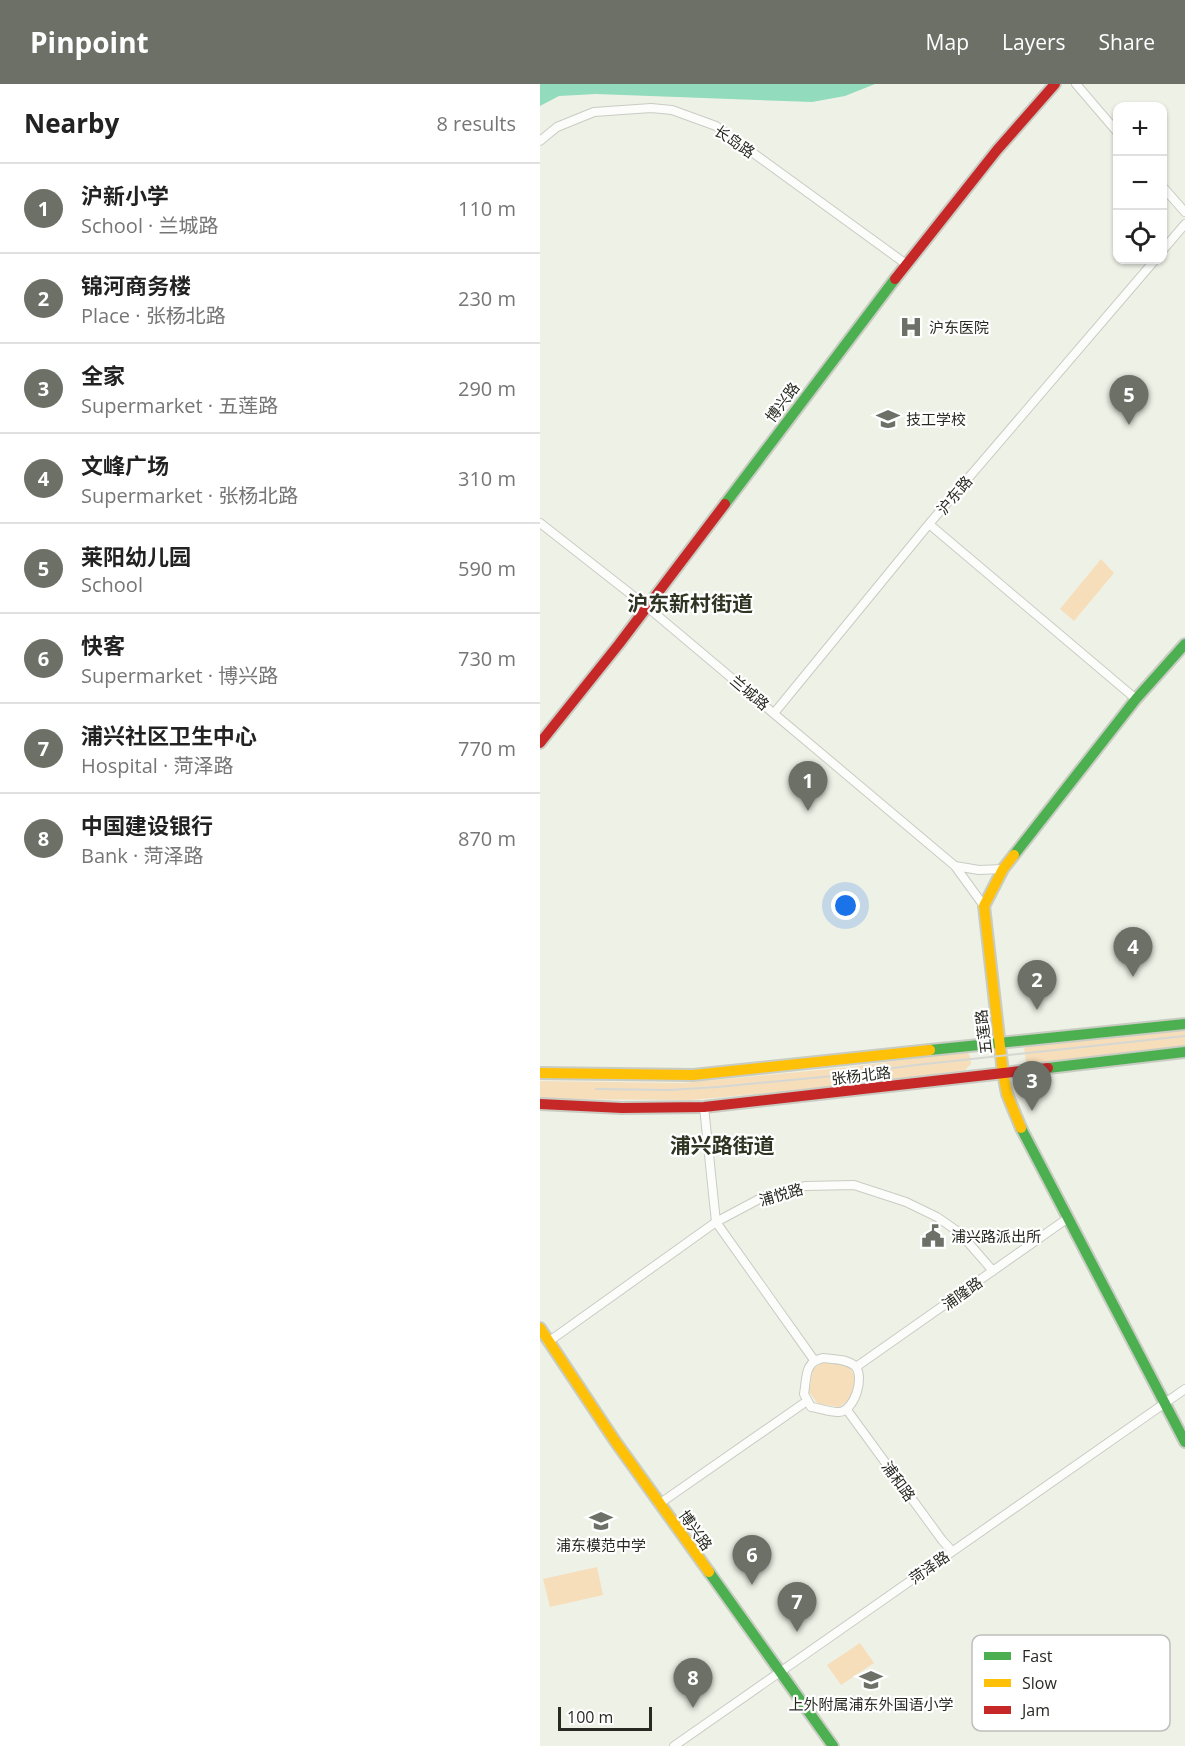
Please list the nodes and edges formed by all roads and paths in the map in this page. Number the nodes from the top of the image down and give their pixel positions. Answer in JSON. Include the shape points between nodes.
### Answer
{"nodes":[{"id":1,"x":1055,"y":84,"type":"edge"},
{"id":2,"x":1076,"y":84,"type":"edge"},
{"id":3,"x":1113,"y":127,"type":"edge"},
{"id":4,"x":540,"y":141,"type":"edge"},
{"id":5,"x":1167,"y":192,"type":"edge"},
{"id":6,"x":1185,"y":212,"type":"edge"},
{"id":7,"x":1185,"y":225,"type":"edge"},
{"id":8,"x":1167,"y":245,"type":"edge"},
{"id":9,"x":906,"y":264,"type":"junction"},
{"id":10,"x":1152,"y":264,"type":"edge"},
{"id":11,"x":540,"y":523,"type":"edge"},
{"id":12,"x":929,"y":524,"type":"junction"},
{"id":13,"x":646,"y":606,"type":"junction"},
{"id":14,"x":1185,"y":644,"type":"edge"},
{"id":15,"x":1136,"y":699,"type":"junction"},
{"id":16,"x":775,"y":712,"type":"junction"},
{"id":17,"x":540,"y":743,"type":"edge"},
{"id":18,"x":955,"y":866,"type":"junction"},
{"id":19,"x":1003,"y":869,"type":"junction"},
{"id":20,"x":984,"y":906,"type":"junction"},
{"id":21,"x":1185,"y":1024,"type":"edge"},
{"id":22,"x":999,"y":1044,"type":"junction"},
{"id":23,"x":1185,"y":1052,"type":"edge"},
{"id":24,"x":540,"y":1073,"type":"edge"},
{"id":25,"x":1003,"y":1073,"type":"junction"},
{"id":26,"x":540,"y":1104,"type":"edge"},
{"id":27,"x":705,"y":1107,"type":"junction"},
{"id":28,"x":1068,"y":1218,"type":"junction"},
{"id":29,"x":716,"y":1222,"type":"junction"},
{"id":30,"x":993,"y":1270,"type":"junction"},
{"id":31,"x":540,"y":1328,"type":"edge"},
{"id":32,"x":548,"y":1342,"type":"junction"},
{"id":33,"x":814,"y":1360,"type":"junction"},
{"id":34,"x":856,"y":1367,"type":"junction"},
{"id":35,"x":1185,"y":1389,"type":"edge"},
{"id":36,"x":807,"y":1401,"type":"junction"},
{"id":37,"x":1164,"y":1403,"type":"junction"},
{"id":38,"x":847,"y":1410,"type":"junction"},
{"id":39,"x":1185,"y":1442,"type":"edge"},
{"id":40,"x":660,"y":1504,"type":"junction"},
{"id":41,"x":952,"y":1551,"type":"junction"},
{"id":42,"x":779,"y":1672,"type":"junction"},
{"id":43,"x":674,"y":1746,"type":"edge"},
{"id":44,"x":833,"y":1746,"type":"edge"}],
"edges":[{"from":1,"to":9,"type":"street","name":"博兴路"},
{"from":2,"to":3,"type":"street"},
{"from":4,"to":9,"type":"street","name":"长岛路","via":[[557,127],[594,112],[672,110],[716,126]]},
{"from":5,"to":6,"type":"street"},
{"from":7,"to":8,"type":"street"},
{"from":9,"to":13,"type":"street","name":"博兴路"},
{"from":10,"to":12,"type":"street","name":"沪东路"},
{"from":11,"to":13,"type":"street","name":"兰城路"},
{"from":12,"to":15,"type":"street","name":"沪东路"},
{"from":12,"to":16,"type":"street"},
{"from":13,"to":16,"type":"street","name":"兰城路"},
{"from":13,"to":17,"type":"street","name":"博兴路"},
{"from":14,"to":15,"type":"street"},
{"from":15,"to":19,"type":"street"},
{"from":16,"to":18,"type":"street","name":"兰城路"},
{"from":18,"to":19,"type":"street"},
{"from":18,"to":20,"type":"street","name":"兰城路"},
{"from":19,"to":20,"type":"street"},
{"from":20,"to":22,"type":"street","name":"五莲路"},
{"from":21,"to":22,"type":"street","name":"张杨北路"},
{"from":22,"to":24,"type":"street","name":"张杨北路","via":[[693,1075]]},
{"from":22,"to":25,"type":"street","name":"五莲路"},
{"from":23,"to":25,"type":"street","name":"张杨北路"},
{"from":25,"to":27,"type":"street","name":"张杨北路"},
{"from":25,"to":28,"type":"street","name":"五莲路","via":[[1018,1123]]},
{"from":26,"to":27,"type":"street","name":"张杨北路"},
{"from":27,"to":29,"type":"street"},
{"from":28,"to":30,"type":"street","name":"浦隆路"},
{"from":28,"to":37,"type":"street","name":"五莲路"},
{"from":29,"to":30,"type":"street","name":"浦悦路","via":[[763,1197],[805,1186],[854,1185],[937,1217],[960,1233]]},
{"from":29,"to":32,"type":"street","name":"浦悦路"},
{"from":29,"to":33,"type":"street"},
{"from":30,"to":34,"type":"street","name":"浦隆路"},
{"from":31,"to":32,"type":"street","name":"博兴路"},
{"from":32,"to":40,"type":"street","name":"博兴路"},
{"from":33,"to":34,"type":"street","via":[[848,1362]]},
{"from":33,"to":36,"type":"street","via":[[809,1366],[804,1394]]},
{"from":34,"to":38,"type":"street","via":[[858,1386],[854,1402]]},
{"from":35,"to":37,"type":"street","name":"菏泽路"},
{"from":36,"to":38,"type":"street","via":[[812,1407]]},
{"from":36,"to":40,"type":"street"},
{"from":37,"to":39,"type":"street","name":"五莲路"},
{"from":37,"to":41,"type":"street","name":"菏泽路"},
{"from":38,"to":41,"type":"street","name":"浦和路"},
{"from":40,"to":42,"type":"street","name":"博兴路"},
{"from":41,"to":42,"type":"street","name":"菏泽路"},
{"from":42,"to":43,"type":"street","name":"菏泽路"},
{"from":42,"to":44,"type":"street","name":"博兴路"}]}
